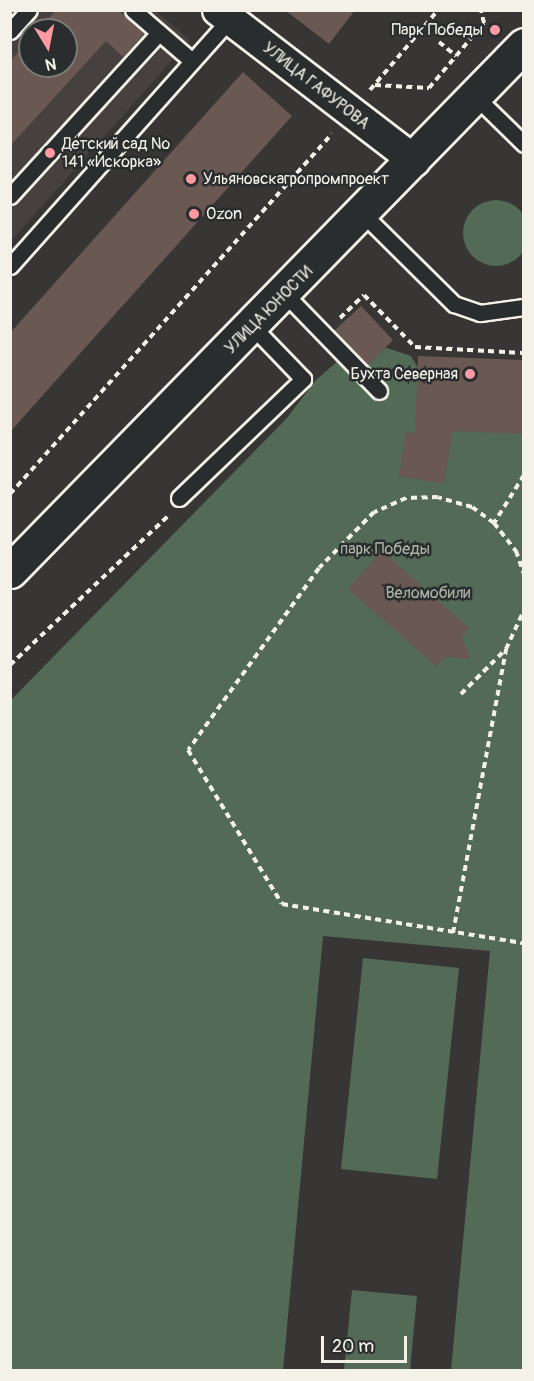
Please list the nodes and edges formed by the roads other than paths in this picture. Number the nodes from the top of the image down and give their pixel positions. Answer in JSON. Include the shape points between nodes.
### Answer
{"nodes":[{"id":1,"x":29,"y":10,"type":"edge"},
{"id":2,"x":133,"y":10,"type":"edge"},
{"id":3,"x":224,"y":15,"type":"edge"},
{"id":4,"x":10,"y":31,"type":"edge"},
{"id":5,"x":159,"y":33,"type":"junction"},
{"id":6,"x":524,"y":45,"type":"edge"},
{"id":7,"x":192,"y":61,"type":"junction"},
{"id":8,"x":476,"y":97,"type":"junction"},
{"id":9,"x":524,"y":144,"type":"edge"},
{"id":10,"x":415,"y":161,"type":"junction"},
{"id":11,"x":10,"y":196,"type":"edge"},
{"id":12,"x":364,"y":215,"type":"junction"},
{"id":13,"x":10,"y":266,"type":"edge"},
{"id":14,"x":285,"y":294,"type":"junction"},
{"id":15,"x":524,"y":307,"type":"edge"},
{"id":16,"x":253,"y":327,"type":"junction"},
{"id":17,"x":379,"y":391,"type":"dead end"},
{"id":18,"x":180,"y":498,"type":"dead end"},
{"id":19,"x":10,"y":571,"type":"edge"}],
"edges":[{"from":1,"to":4,"type":"lane"},
{"from":2,"to":5,"type":"lane"},
{"from":3,"to":7,"type":"lane"},
{"from":3,"to":10,"type":"street","name":"УЛИЦА ГАФУРОВА"},
{"from":5,"to":7,"type":"lane"},
{"from":5,"to":11,"type":"lane"},
{"from":6,"to":8,"type":"main road","name":"УЛИЦА ЮНОСТИ"},
{"from":7,"to":13,"type":"lane"},
{"from":8,"to":9,"type":"lane"},
{"from":8,"to":10,"type":"main road","name":"УЛИЦА ЮНОСТИ"},
{"from":10,"to":12,"type":"main road","name":"УЛИЦА ЮНОСТИ"},
{"from":12,"to":14,"type":"main road","name":"УЛИЦА ЮНОСТИ"},
{"from":12,"to":15,"type":"lane","via":[[454,304],[480,313]]},
{"from":14,"to":16,"type":"main road","name":"УЛИЦА ЮНОСТИ"},
{"from":14,"to":17,"type":"lane"},
{"from":16,"to":18,"type":"lane","via":[[303,379]]},
{"from":16,"to":19,"type":"main road","name":"УЛИЦА ЮНОСТИ"}]}
